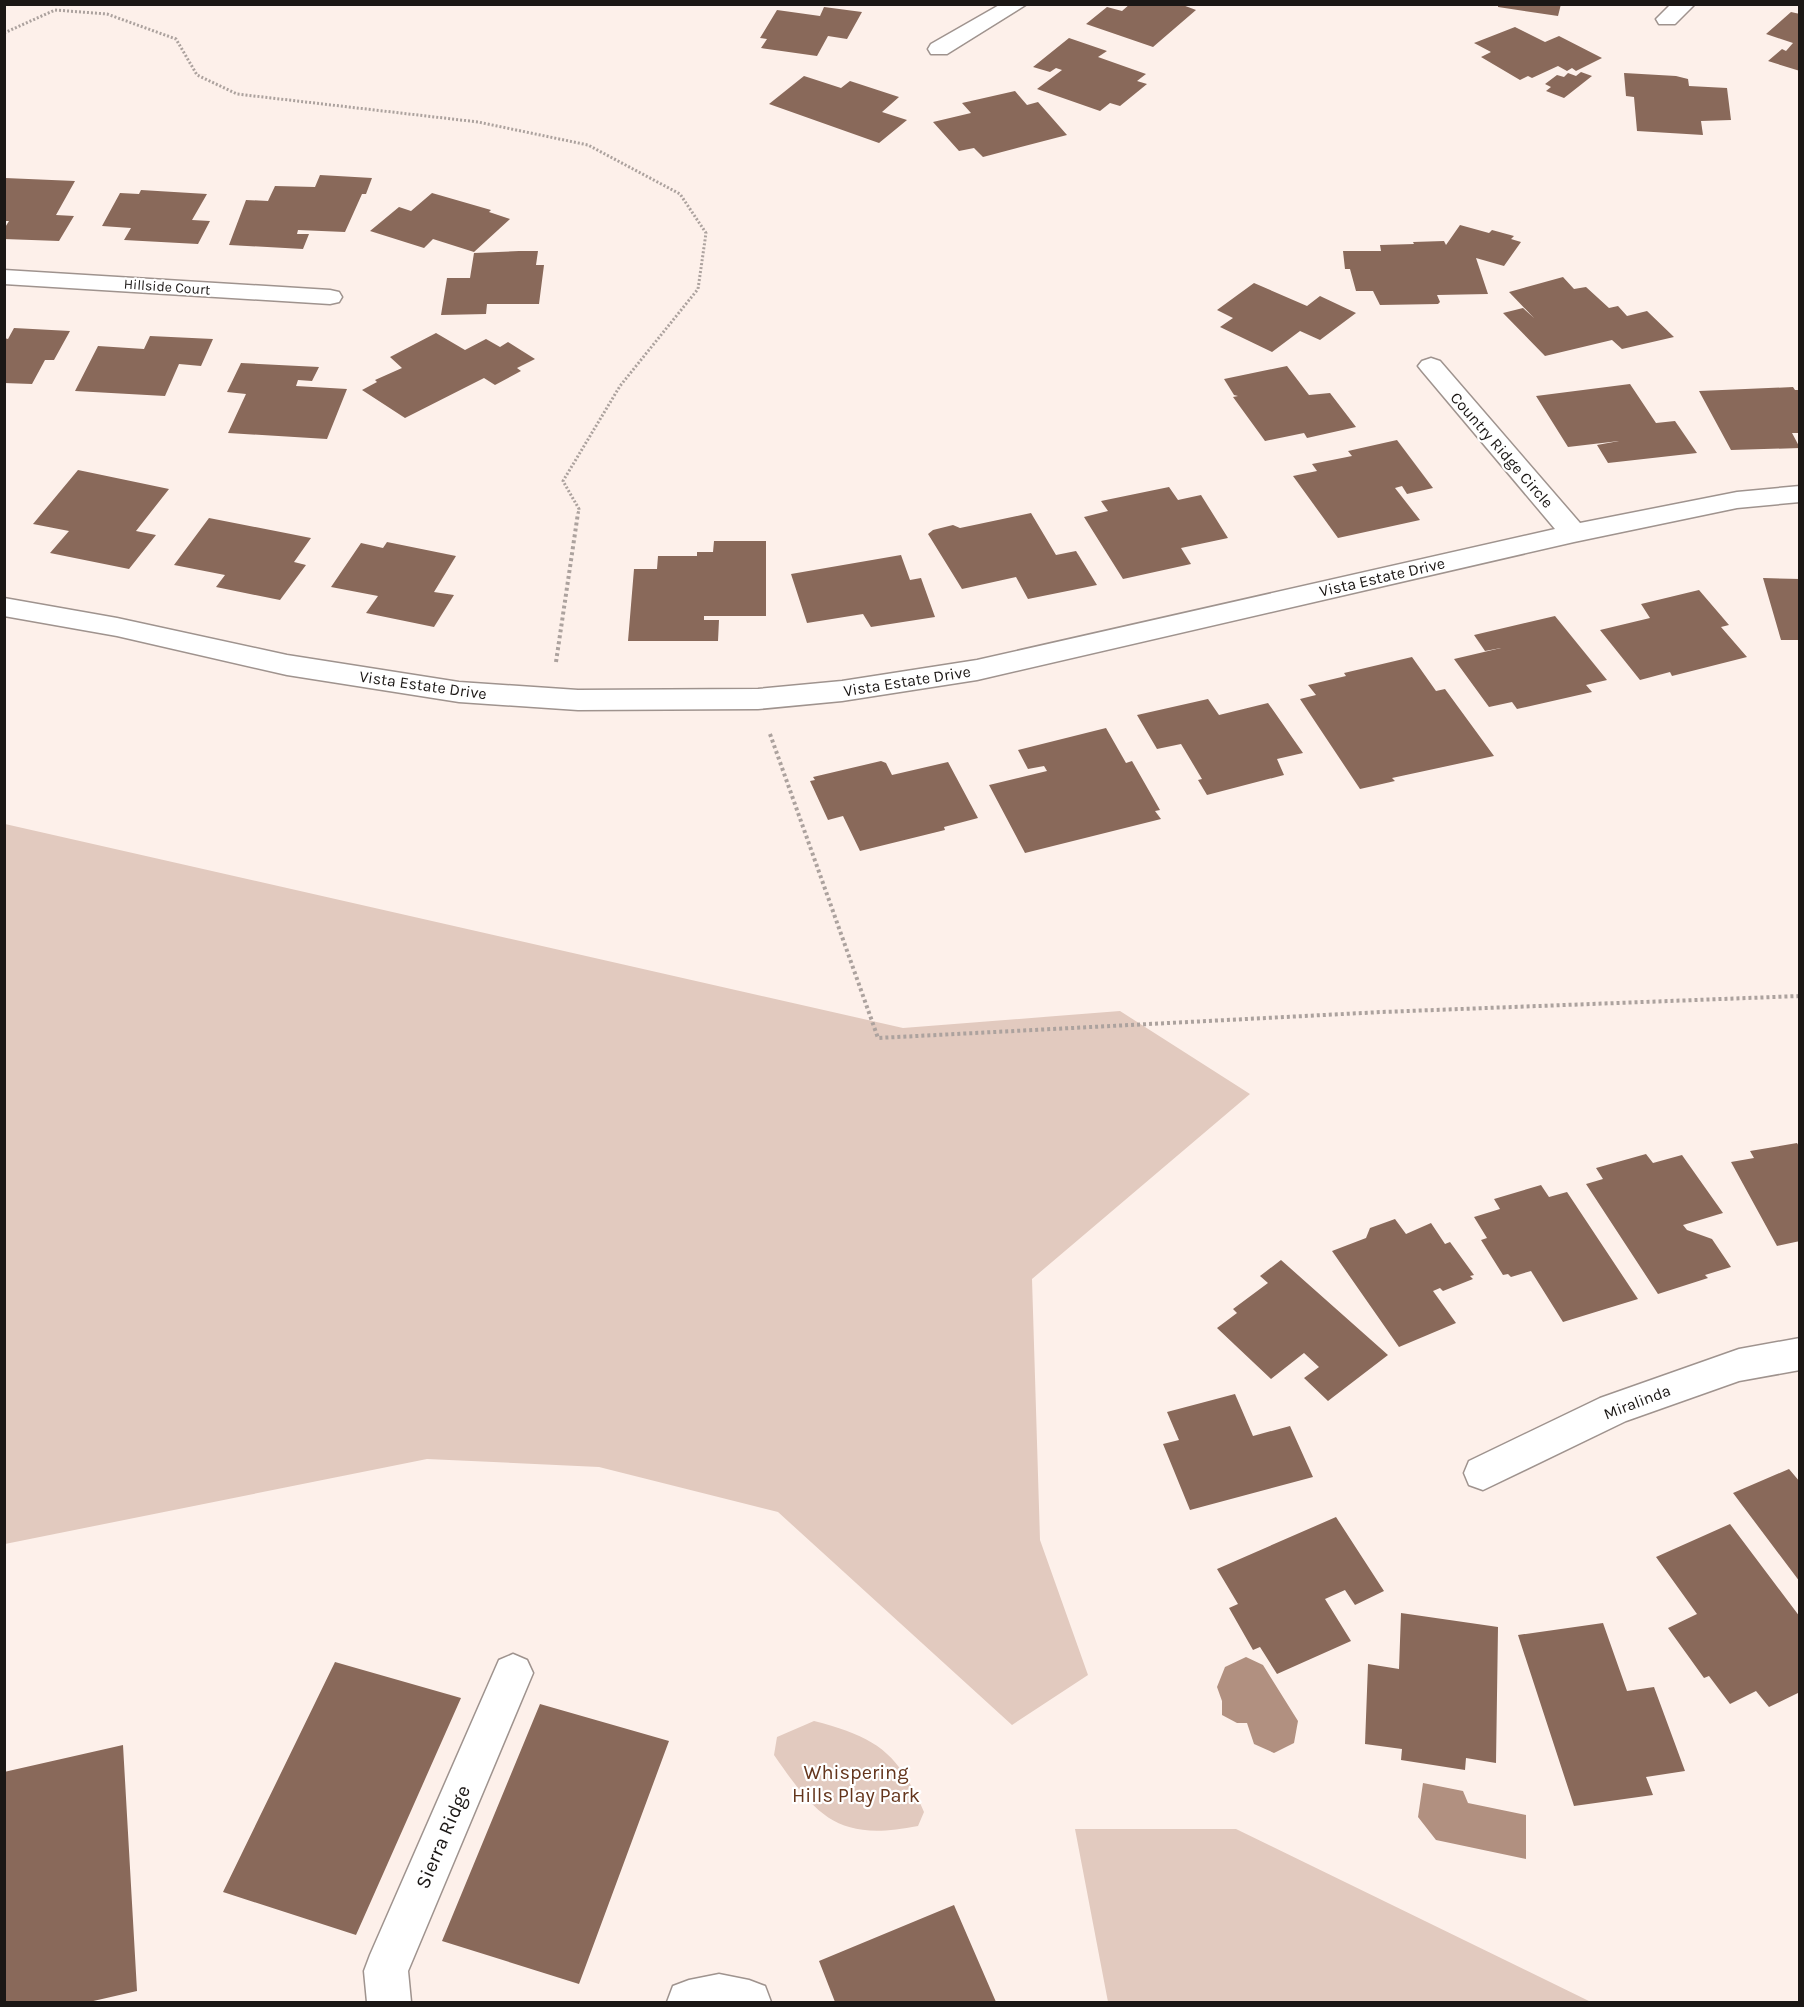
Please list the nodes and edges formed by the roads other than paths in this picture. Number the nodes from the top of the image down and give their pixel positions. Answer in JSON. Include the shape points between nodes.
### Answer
{"nodes":[{"id":1,"x":1017,"y":4,"type":"edge"},
{"id":2,"x":1685,"y":4,"type":"edge"},
{"id":3,"x":1667,"y":19,"type":"dead end"},
{"id":4,"x":939,"y":50,"type":"dead end"},
{"id":5,"x":4,"y":277,"type":"edge"},
{"id":6,"x":330,"y":297,"type":"dead end"},
{"id":7,"x":1431,"y":366,"type":"dead end"},
{"id":8,"x":1800,"y":494,"type":"edge"},
{"id":9,"x":1574,"y":533,"type":"junction"},
{"id":10,"x":4,"y":607,"type":"edge"},
{"id":11,"x":1800,"y":1354,"type":"edge"},
{"id":12,"x":1483,"y":1473,"type":"dead end"},
{"id":13,"x":513,"y":1673,"type":"dead end"},
{"id":14,"x":389,"y":2002,"type":"edge"},
{"id":15,"x":689,"y":2002,"type":"edge"},
{"id":16,"x":749,"y":2002,"type":"edge"}],
"edges":[{"from":1,"to":4,"type":"street"},
{"from":2,"to":3,"type":"street"},
{"from":5,"to":6,"type":"street","name":"Hillside Court"},
{"from":7,"to":9,"type":"street","name":"Country Ridge Circle"},
{"from":8,"to":9,"type":"street","name":"Vista Estate Drive","via":[[1737,500]]},
{"from":9,"to":10,"type":"street","name":"Vista Estate Drive","via":[[977,670],[842,691],[758,699],[550,698],[459,692],[287,665],[117,627]]},
{"from":11,"to":12,"type":"street","name":"Miralinda","via":[[1739,1365],[1612,1409]]},
{"from":13,"to":14,"type":"street","name":"Sierra Ridge","via":[[386,1971]]},
{"from":15,"to":16,"type":"street","via":[[719,1996]]}]}
